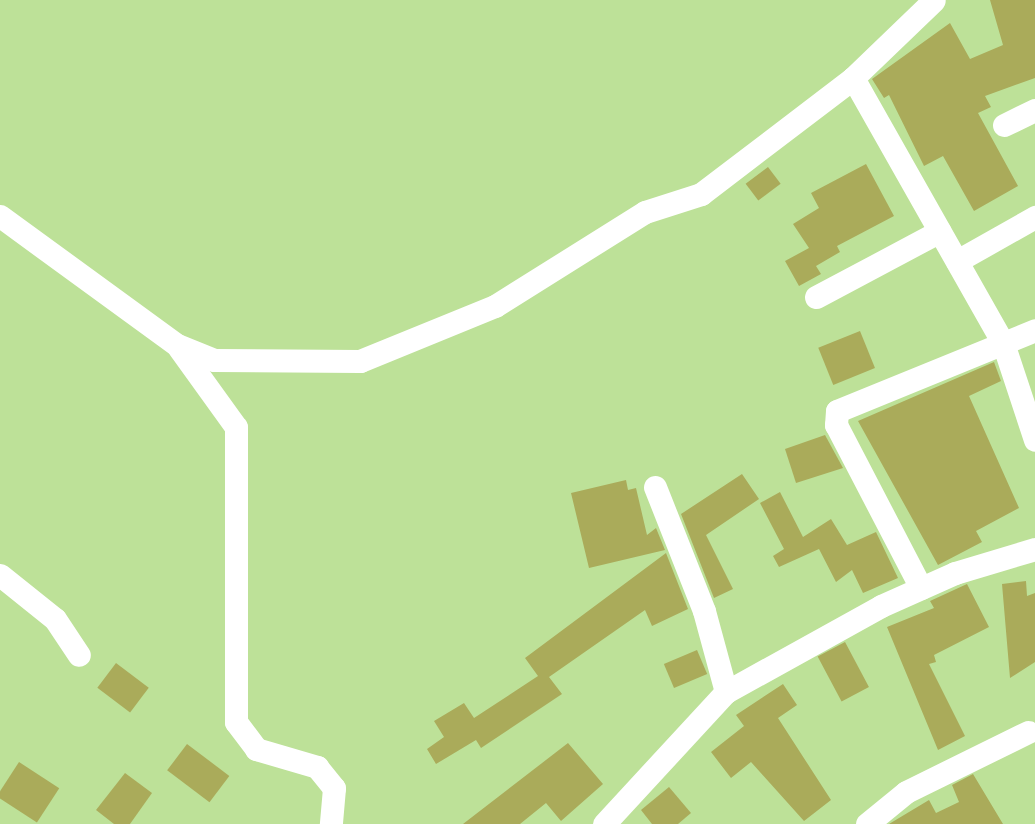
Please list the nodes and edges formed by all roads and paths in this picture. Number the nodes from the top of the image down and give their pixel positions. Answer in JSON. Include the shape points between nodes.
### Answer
{"nodes":[{"id":1,"x":934,"y":0,"type":"edge"},
{"id":2,"x":853,"y":78,"type":"junction"},
{"id":3,"x":1035,"y":110,"type":"edge"},
{"id":4,"x":1004,"y":125,"type":"dead end"},
{"id":5,"x":0,"y":216,"type":"edge"},
{"id":6,"x":1035,"y":217,"type":"edge"},
{"id":7,"x":940,"y":230,"type":"junction"},
{"id":8,"x":957,"y":261,"type":"junction"},
{"id":9,"x":816,"y":298,"type":"dead end"},
{"id":10,"x":1035,"y":330,"type":"edge"},
{"id":11,"x":1003,"y":343,"type":"junction"},
{"id":12,"x":177,"y":345,"type":"junction"},
{"id":13,"x":1035,"y":440,"type":"edge"},
{"id":14,"x":655,"y":487,"type":"dead end"},
{"id":15,"x":1035,"y":549,"type":"edge"},
{"id":16,"x":0,"y":575,"type":"edge"},
{"id":17,"x":921,"y":588,"type":"junction"},
{"id":18,"x":79,"y":655,"type":"dead end"},
{"id":19,"x":726,"y":692,"type":"junction"},
{"id":20,"x":1028,"y":732,"type":"dead end"},
{"id":21,"x":331,"y":824,"type":"edge"},
{"id":22,"x":604,"y":824,"type":"edge"},
{"id":23,"x":867,"y":824,"type":"edge"}],
"edges":[{"from":1,"to":2,"type":"street"},
{"from":2,"to":7,"type":"street"},
{"from":2,"to":12,"type":"street","via":[[701,194],[645,212],[495,306],[442,331],[359,361],[214,360]]},
{"from":3,"to":4,"type":"street"},
{"from":5,"to":12,"type":"street"},
{"from":6,"to":8,"type":"street"},
{"from":7,"to":8,"type":"street"},
{"from":7,"to":9,"type":"street"},
{"from":8,"to":11,"type":"street"},
{"from":10,"to":11,"type":"street"},
{"from":11,"to":13,"type":"street"},
{"from":11,"to":17,"type":"street","via":[[836,411],[836,425]]},
{"from":12,"to":21,"type":"street","via":[[236,427],[236,722],[256,749],[317,768],[334,788]]},
{"from":14,"to":19,"type":"street","via":[[704,611]]},
{"from":15,"to":17,"type":"street"},
{"from":16,"to":18,"type":"street","via":[[55,619]]},
{"from":17,"to":19,"type":"street"},
{"from":19,"to":22,"type":"street"},
{"from":20,"to":23,"type":"street","via":[[906,792]]}]}
